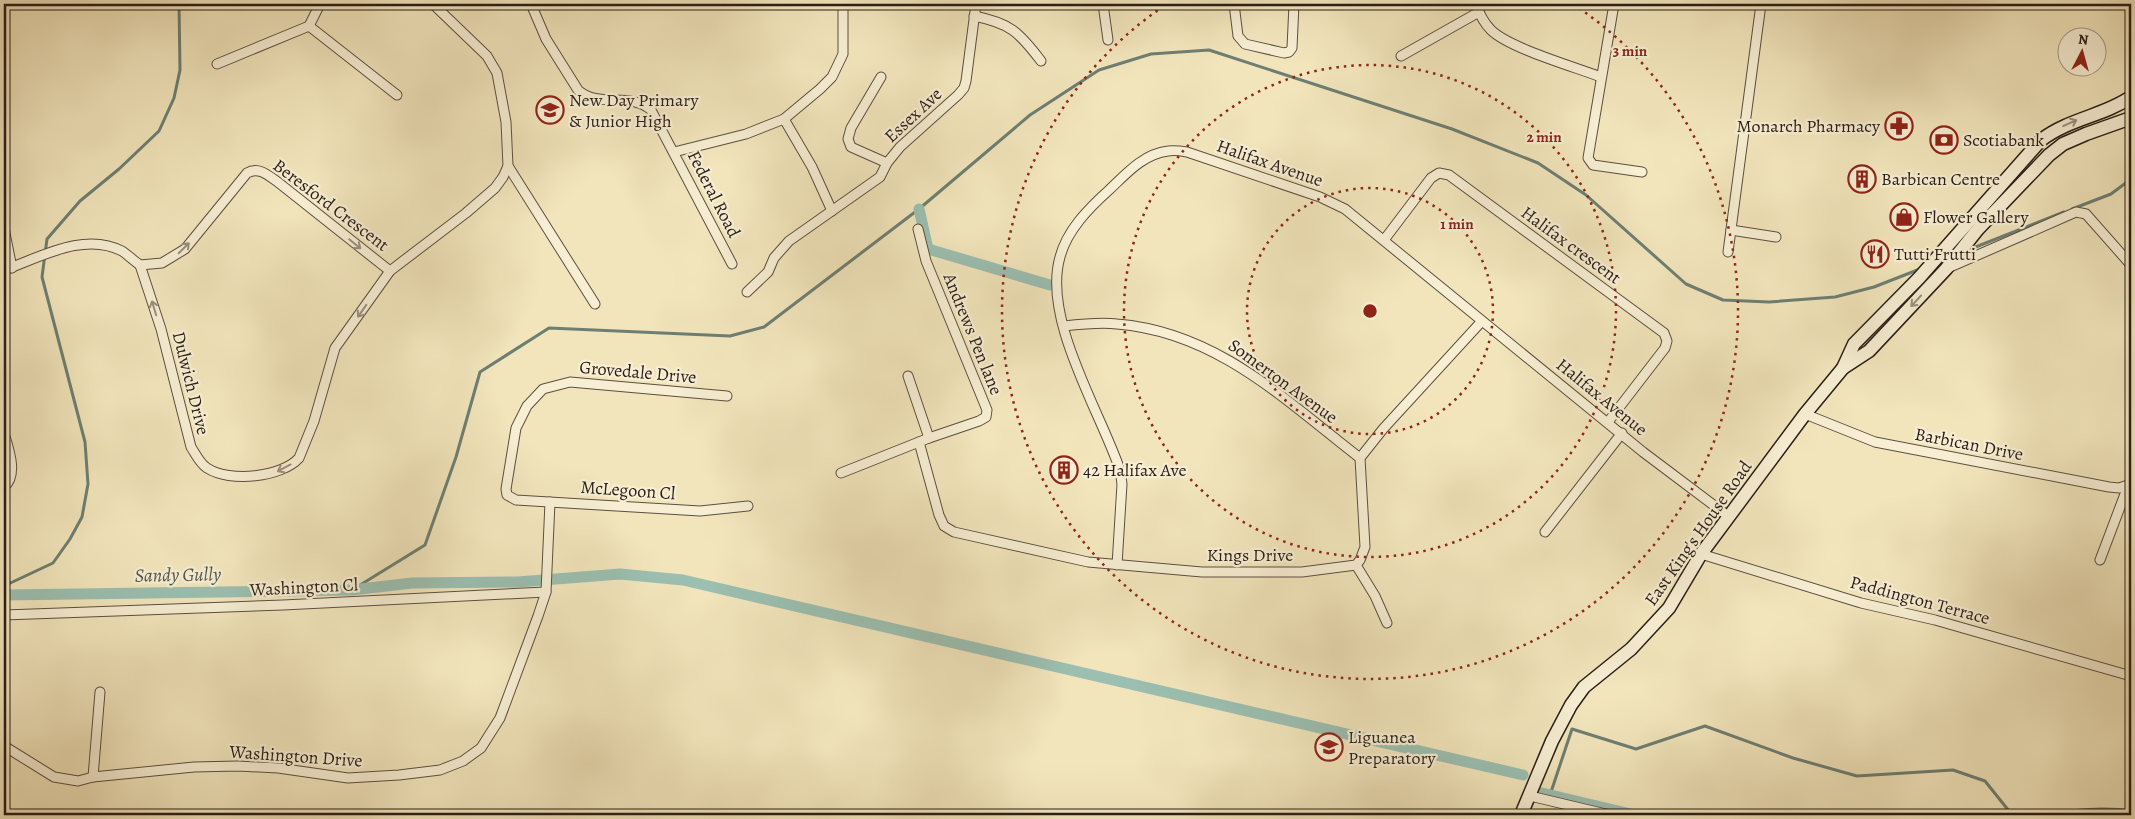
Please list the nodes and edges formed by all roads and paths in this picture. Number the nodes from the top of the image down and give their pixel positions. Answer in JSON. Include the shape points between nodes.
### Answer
{"nodes":[{"id":1,"x":320,"y":4,"type":"edge"},
{"id":2,"x":433,"y":4,"type":"edge"},
{"id":3,"x":531,"y":4,"type":"edge"},
{"id":4,"x":842,"y":4,"type":"edge"},
{"id":5,"x":976,"y":4,"type":"edge"},
{"id":6,"x":1102,"y":4,"type":"edge"},
{"id":7,"x":1234,"y":4,"type":"edge"},
{"id":8,"x":1294,"y":4,"type":"edge"},
{"id":9,"x":1614,"y":4,"type":"edge"},
{"id":10,"x":1761,"y":4,"type":"edge"},
{"id":11,"x":1477,"y":8,"type":"edge"},
{"id":12,"x":974,"y":16,"type":"junction"},
{"id":13,"x":309,"y":26,"type":"junction"},
{"id":14,"x":1108,"y":40,"type":"dead end"},
{"id":15,"x":1401,"y":56,"type":"dead end"},
{"id":16,"x":1040,"y":61,"type":"dead end"},
{"id":17,"x":217,"y":64,"type":"dead end"},
{"id":18,"x":881,"y":77,"type":"dead end"},
{"id":19,"x":1601,"y":77,"type":"junction"},
{"id":20,"x":397,"y":95,"type":"dead end"},
{"id":21,"x":2131,"y":97,"type":"edge"},
{"id":22,"x":2131,"y":118,"type":"edge"},
{"id":23,"x":784,"y":119,"type":"junction"},
{"id":24,"x":674,"y":152,"type":"junction"},
{"id":25,"x":887,"y":163,"type":"junction"},
{"id":26,"x":508,"y":166,"type":"junction"},
{"id":27,"x":1642,"y":172,"type":"dead end"},
{"id":28,"x":832,"y":211,"type":"junction"},
{"id":29,"x":4,"y":228,"type":"edge"},
{"id":30,"x":918,"y":229,"type":"dead end"},
{"id":31,"x":1731,"y":230,"type":"junction"},
{"id":32,"x":1776,"y":237,"type":"dead end"},
{"id":33,"x":1384,"y":240,"type":"junction"},
{"id":34,"x":1728,"y":252,"type":"dead end"},
{"id":35,"x":732,"y":264,"type":"dead end"},
{"id":36,"x":140,"y":265,"type":"junction"},
{"id":37,"x":2131,"y":265,"type":"edge"},
{"id":38,"x":1947,"y":267,"type":"junction"},
{"id":39,"x":8,"y":269,"type":"edge"},
{"id":40,"x":390,"y":271,"type":"junction"},
{"id":41,"x":747,"y":292,"type":"dead end"},
{"id":42,"x":595,"y":304,"type":"dead end"},
{"id":43,"x":1482,"y":321,"type":"junction"},
{"id":44,"x":1064,"y":326,"type":"junction"},
{"id":45,"x":1843,"y":368,"type":"junction"},
{"id":46,"x":908,"y":376,"type":"dead end"},
{"id":47,"x":727,"y":396,"type":"dead end"},
{"id":48,"x":1805,"y":414,"type":"junction"},
{"id":49,"x":1608,"y":422,"type":"junction"},
{"id":50,"x":4,"y":433,"type":"edge"},
{"id":51,"x":1622,"y":433,"type":"junction"},
{"id":52,"x":929,"y":438,"type":"junction"},
{"id":53,"x":919,"y":442,"type":"junction"},
{"id":54,"x":1360,"y":458,"type":"junction"},
{"id":55,"x":841,"y":472,"type":"dead end"},
{"id":56,"x":2130,"y":485,"type":"edge"},
{"id":57,"x":4,"y":487,"type":"edge"},
{"id":58,"x":507,"y":495,"type":"joint"},
{"id":59,"x":550,"y":502,"type":"junction"},
{"id":60,"x":748,"y":506,"type":"dead end"},
{"id":61,"x":1728,"y":516,"type":"junction"},
{"id":62,"x":1544,"y":532,"type":"dead end"},
{"id":63,"x":1701,"y":554,"type":"junction"},
{"id":64,"x":2100,"y":560,"type":"dead end"},
{"id":65,"x":1117,"y":564,"type":"junction"},
{"id":66,"x":1356,"y":564,"type":"junction"},
{"id":67,"x":546,"y":592,"type":"junction"},
{"id":68,"x":4,"y":615,"type":"edge"},
{"id":69,"x":1387,"y":623,"type":"dead end"},
{"id":70,"x":2131,"y":676,"type":"edge"},
{"id":71,"x":100,"y":692,"type":"dead end"},
{"id":72,"x":4,"y":746,"type":"edge"},
{"id":73,"x":94,"y":777,"type":"junction"},
{"id":74,"x":1530,"y":796,"type":"junction"},
{"id":75,"x":1521,"y":815,"type":"edge"},
{"id":76,"x":1610,"y":815,"type":"edge"}],
"edges":[{"from":1,"to":13,"type":"street"},
{"from":2,"to":26,"type":"street","via":[[487,56],[497,73],[506,122]]},
{"from":3,"to":24,"type":"street","name":"Federal Road","via":[[546,39],[578,90],[590,98],[644,104],[659,123]]},
{"from":4,"to":23,"type":"street","via":[[844,43],[838,68],[820,89]]},
{"from":5,"to":12,"type":"street","name":"Essex Ave"},
{"from":6,"to":14,"type":"street"},
{"from":7,"to":8,"type":"street","via":[[1241,41],[1284,53],[1291,50]]},
{"from":9,"to":19,"type":"street"},
{"from":10,"to":31,"type":"street"},
{"from":11,"to":15,"type":"street"},
{"from":11,"to":19,"type":"street","via":[[1492,30],[1509,42]]},
{"from":12,"to":16,"type":"street","via":[[1004,24],[1025,41]]},
{"from":12,"to":25,"type":"street","name":"Essex Ave","via":[[964,88],[900,146]]},
{"from":13,"to":17,"type":"street"},
{"from":13,"to":20,"type":"street"},
{"from":18,"to":25,"type":"street","via":[[851,128],[848,139],[851,147]]},
{"from":19,"to":27,"type":"street","via":[[1588,158],[1593,165]]},
{"from":45,"to":21,"type":"main road","name":"East King's House Road","one_way":true,"via":[[1854,344],[1919,278],[2041,140],[2055,130]]},
{"from":22,"to":38,"type":"main road","name":"East King's House Road","via":[[2063,144],[2038,166]]},
{"from":23,"to":24,"type":"street","via":[[746,134]]},
{"from":23,"to":28,"type":"street","via":[[812,167]]},
{"from":24,"to":35,"type":"street","name":"Federal Road"},
{"from":25,"to":28,"type":"street","name":"Essex Ave","via":[[880,177]]},
{"from":26,"to":40,"type":"street","name":"Dulwich Drive","via":[[495,188]]},
{"from":26,"to":42,"type":"street"},
{"from":28,"to":41,"type":"street","name":"Essex Ave","via":[[789,241],[774,258],[768,272]]},
{"from":29,"to":39,"type":"street"},
{"from":30,"to":52,"type":"street","name":"Andrews Pen lane","via":[[926,261],[986,410],[986,417],[980,422]]},
{"from":31,"to":32,"type":"street"},
{"from":31,"to":34,"type":"street"},
{"from":33,"to":43,"type":"street","name":"Halifax Avenue"},
{"from":33,"to":44,"type":"street","name":"Halifax Avenue","via":[[1345,209],[1320,197],[1187,152],[1168,151],[1144,159],[1086,210],[1070,236],[1060,256],[1057,280]]},
{"from":33,"to":49,"type":"street","name":"Halifax crescent","via":[[1431,178],[1438,173],[1449,175],[1664,333],[1667,340],[1665,348]]},
{"from":36,"to":39,"type":"street","via":[[122,251],[78,244]]},
{"from":36,"to":40,"type":"street","name":"Beresford Crescent","one_way":true,"via":[[162,263],[185,249],[247,173],[256,170],[279,183]]},
{"from":40,"to":36,"type":"street","name":"Dulwich Drive","one_way":true,"via":[[335,348],[300,458],[276,472],[236,476],[207,468],[191,446]]},
{"from":37,"to":38,"type":"street","via":[[2086,214],[2076,212]]},
{"from":38,"to":45,"type":"main road","name":"East King's House Road","one_way":true,"via":[[1869,351]]},
{"from":43,"to":49,"type":"street","name":"Halifax Avenue"},
{"from":43,"to":54,"type":"street"},
{"from":44,"to":54,"type":"street","name":"Somerton Avenue","via":[[1116,323],[1141,326],[1177,335],[1216,352],[1248,370]]},
{"from":44,"to":65,"type":"street","name":"Halifax Avenue","via":[[1068,344],[1120,470]]},
{"from":45,"to":48,"type":"main road","name":"East King's House Road"},
{"from":46,"to":52,"type":"street"},
{"from":47,"to":58,"type":"street","name":"Grovedale Drive","via":[[570,382],[543,389],[527,406],[516,428]]},
{"from":48,"to":56,"type":"street","name":"Barbican Drive","via":[[1875,442],[2110,487]]},
{"from":48,"to":61,"type":"main road","name":"East King's House Road"},
{"from":49,"to":51,"type":"street","name":"Halifax Avenue"},
{"from":50,"to":57,"type":"street","via":[[11,462],[11,472]]},
{"from":51,"to":61,"type":"street","name":"Halifax Avenue"},
{"from":51,"to":62,"type":"street"},
{"from":52,"to":53,"type":"street","name":"Andrews Pen lane"},
{"from":53,"to":55,"type":"street","name":"Andrews Pen lane"},
{"from":53,"to":65,"type":"street","name":"Kings Drive","via":[[944,526],[954,532],[1022,548],[1088,562]]},
{"from":54,"to":66,"type":"street","via":[[1364,547]]},
{"from":56,"to":64,"type":"street"},
{"from":58,"to":59,"type":"street","name":"McLegoon Cl","via":[[516,500]]},
{"from":59,"to":60,"type":"street","name":"McLegoon Cl","via":[[700,511]]},
{"from":59,"to":67,"type":"street","name":"Washington Drive"},
{"from":61,"to":63,"type":"main road","name":"East King's House Road"},
{"from":63,"to":70,"type":"street","name":"Paddington Terrace","via":[[1861,603],[1935,620]]},
{"from":63,"to":74,"type":"main road","name":"East King's House Road","via":[[1669,608],[1631,649],[1584,687],[1571,704]]},
{"from":65,"to":66,"type":"street","name":"Kings Drive","via":[[1235,573],[1302,572]]},
{"from":66,"to":69,"type":"street"},
{"from":67,"to":68,"type":"street","name":"Washington Cl"},
{"from":67,"to":73,"type":"street","name":"Washington Drive","via":[[500,718],[481,748],[450,767],[348,778],[238,766]]},
{"from":71,"to":73,"type":"street"},
{"from":72,"to":73,"type":"street","name":"Washington Drive","via":[[54,777],[78,781]]},
{"from":74,"to":75,"type":"main road","name":"East King's House Road"},
{"from":74,"to":76,"type":"street"}]}
